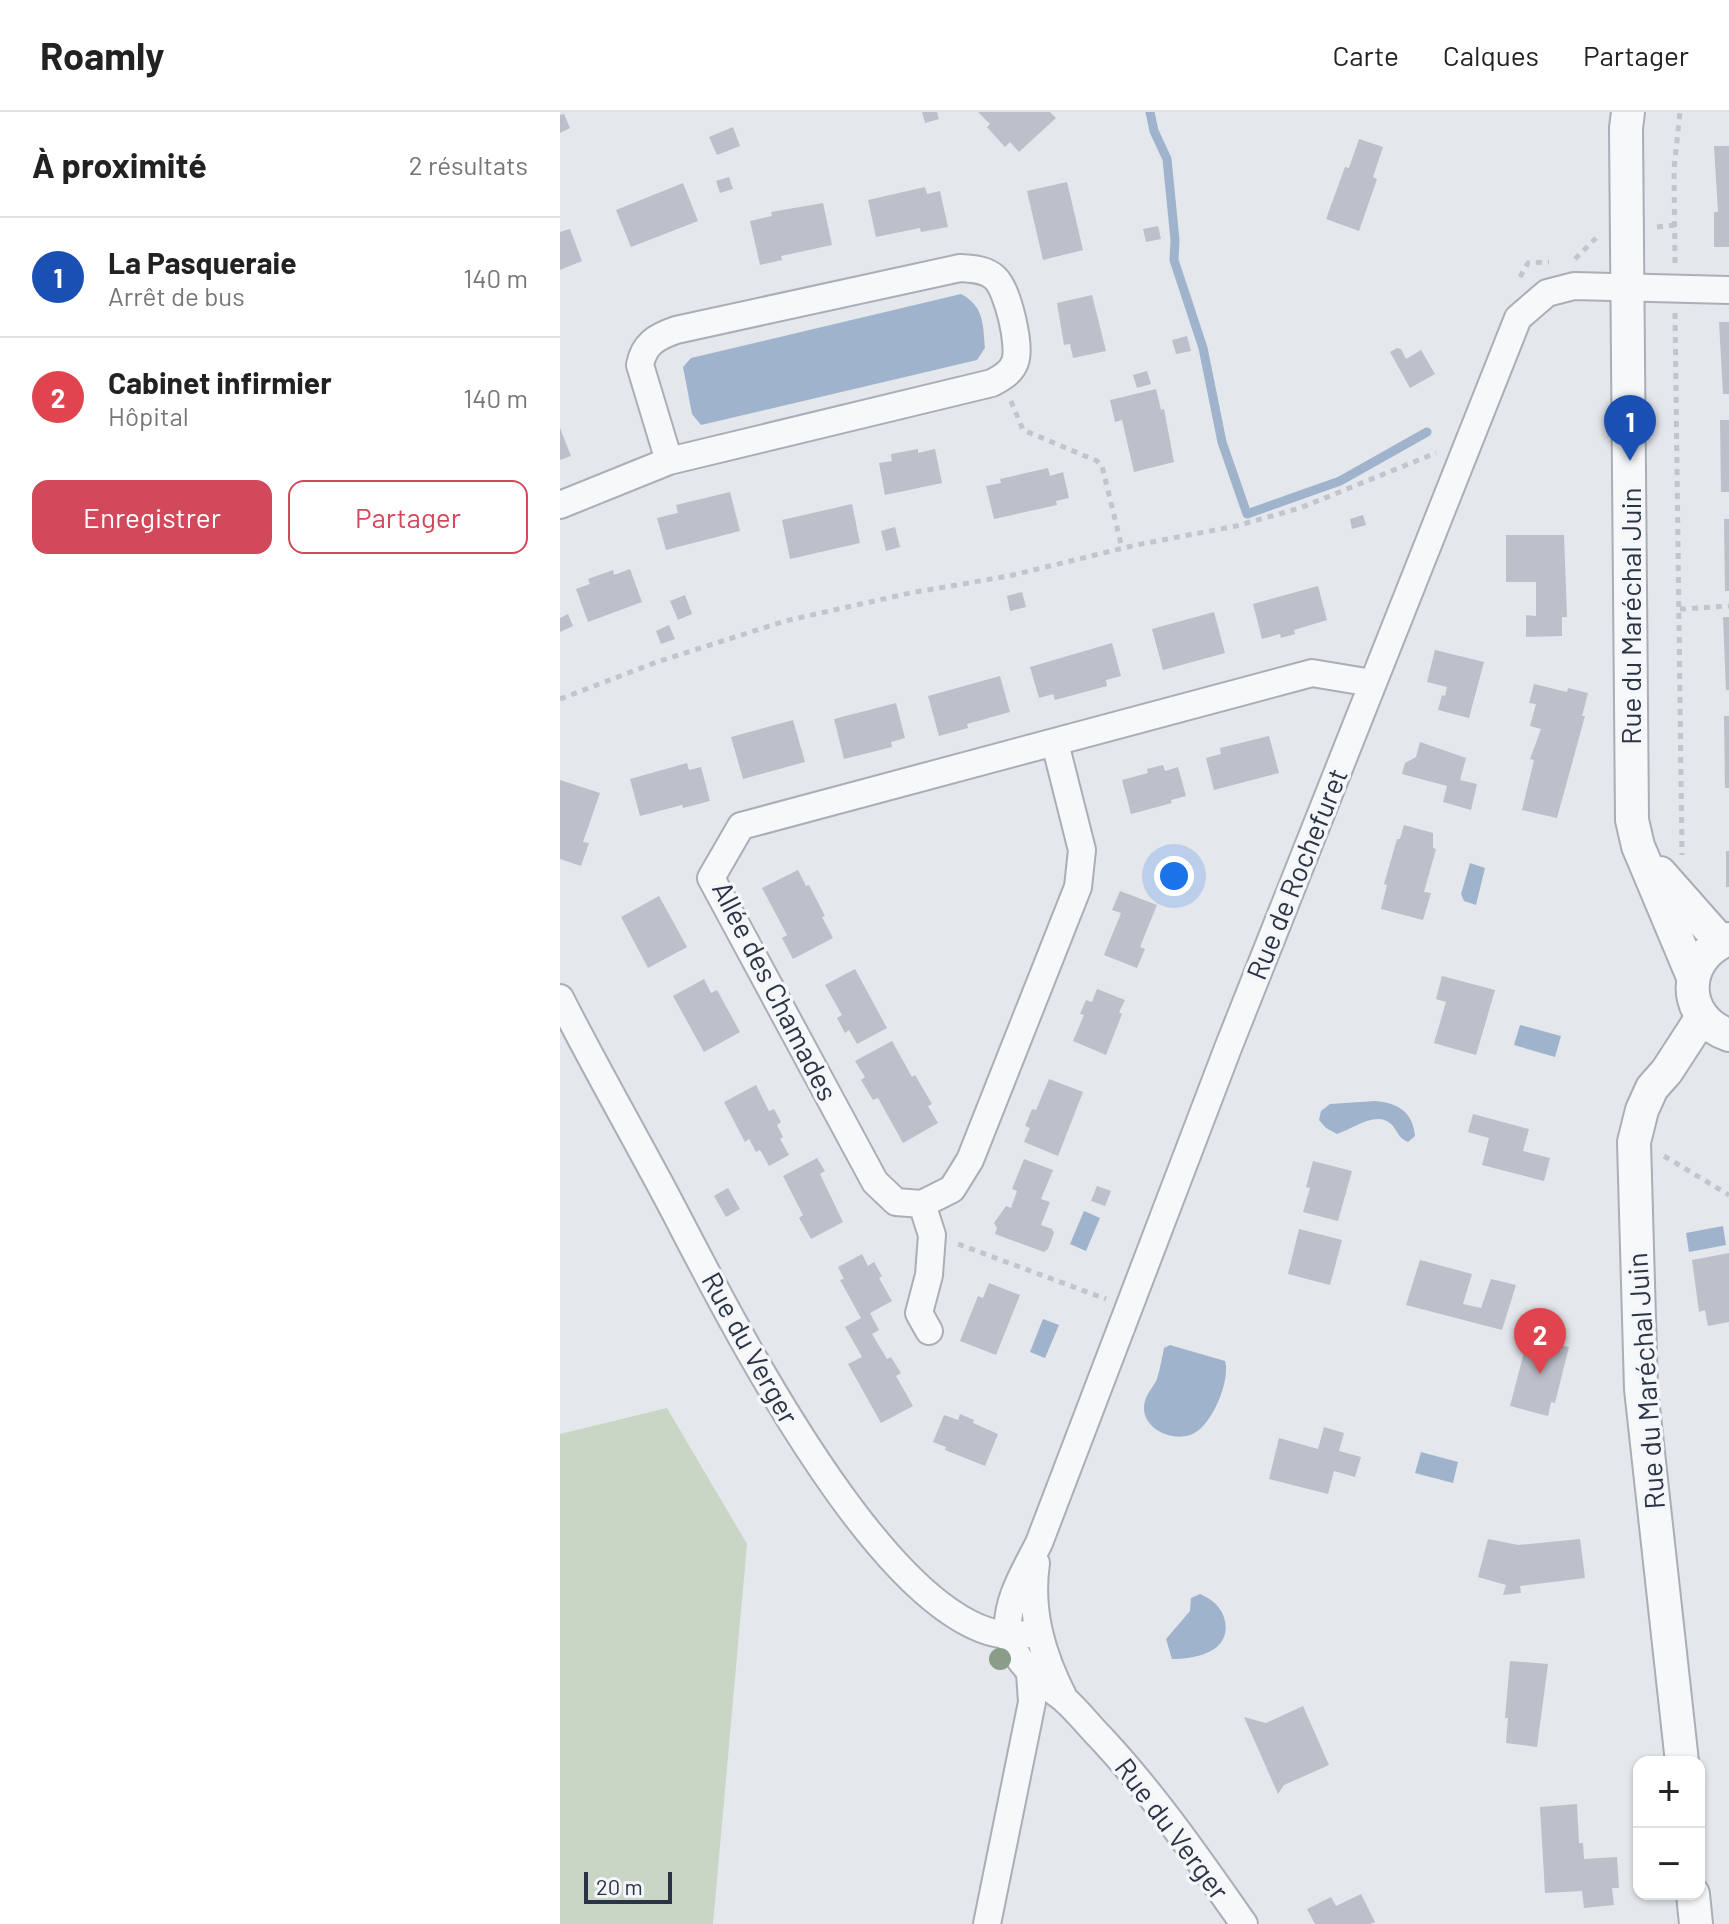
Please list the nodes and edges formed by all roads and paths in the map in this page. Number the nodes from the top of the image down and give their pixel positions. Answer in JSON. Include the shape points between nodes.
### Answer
{"nodes":[{"id":1,"x":1628,"y":112,"type":"edge"},
{"id":2,"x":1680,"y":112,"type":"edge"},
{"id":3,"x":1626,"y":289,"type":"junction"},
{"id":4,"x":1676,"y":289,"type":"junction"},
{"id":5,"x":1729,"y":290,"type":"edge"},
{"id":6,"x":1003,"y":377,"type":"junction"},
{"id":7,"x":1448,"y":448,"type":"dead end"},
{"id":8,"x":669,"y":461,"type":"junction"},
{"id":9,"x":560,"y":505,"type":"edge"},
{"id":10,"x":1122,"y":548,"type":"junction"},
{"id":11,"x":1729,"y":606,"type":"edge"},
{"id":12,"x":1680,"y":609,"type":"junction"},
{"id":13,"x":1372,"y":683,"type":"junction"},
{"id":14,"x":560,"y":699,"type":"edge"},
{"id":15,"x":1055,"y":743,"type":"junction"},
{"id":16,"x":1638,"y":846,"type":"junction"},
{"id":17,"x":1683,"y":865,"type":"dead end"},
{"id":18,"x":1725,"y":941,"type":"edge"},
{"id":19,"x":1693,"y":977,"type":"junction"},
{"id":20,"x":560,"y":998,"type":"edge"},
{"id":21,"x":1702,"y":1017,"type":"junction"},
{"id":22,"x":1729,"y":1035,"type":"edge"},
{"id":23,"x":1634,"y":1142,"type":"junction"},
{"id":24,"x":1729,"y":1195,"type":"edge"},
{"id":25,"x":922,"y":1204,"type":"junction"},
{"id":26,"x":932,"y":1235,"type":"junction"},
{"id":27,"x":1110,"y":1301,"type":"dead end"},
{"id":28,"x":929,"y":1331,"type":"dead end"},
{"id":29,"x":1039,"y":1543,"type":"junction"},
{"id":30,"x":1038,"y":1631,"type":"junction"},
{"id":31,"x":1009,"y":1636,"type":"junction"},
{"id":32,"x":1030,"y":1673,"type":"junction"},
{"id":33,"x":1065,"y":1700,"type":"junction"},
{"id":34,"x":1024,"y":1740,"type":"junction"},
{"id":35,"x":1681,"y":1756,"type":"edge"},
{"id":36,"x":1694,"y":1900,"type":"edge"},
{"id":37,"x":987,"y":1924,"type":"edge"},
{"id":38,"x":1244,"y":1924,"type":"edge"},
{"id":39,"x":1696,"y":1924,"type":"edge"}],
"edges":[{"from":1,"to":3,"type":"street","name":"Rue du Maréchal Juin"},
{"from":2,"to":4,"type":"path","via":[[1674,169]]},
{"from":3,"to":4,"type":"street","name":"Rue de Rochefuret"},
{"from":3,"to":13,"type":"street","name":"Rue de Rochefuret","via":[[1559,289],[1537,299],[1518,318]]},
{"from":3,"to":16,"type":"street","name":"Rue du Maréchal Juin","via":[[1632,820]]},
{"from":4,"to":5,"type":"street","name":"Rue de Rochefuret"},
{"from":4,"to":12,"type":"path"},
{"from":6,"to":8,"type":"street"},
{"from":6,"to":8,"type":"street","via":[[1015,362],[1012,319],[1002,287],[976,269],[960,268],[676,330],[649,344],[640,365]]},
{"from":6,"to":10,"type":"path","via":[[1023,430],[1102,466]]},
{"from":7,"to":10,"type":"path","via":[[1300,508]]},
{"from":8,"to":9,"type":"street"},
{"from":10,"to":14,"type":"path","via":[[785,621]]},
{"from":11,"to":12,"type":"path"},
{"from":12,"to":17,"type":"path"},
{"from":13,"to":15,"type":"street","name":"Allée des Chamades","via":[[1312,673]]},
{"from":13,"to":29,"type":"street","name":"Rue de Rochefuret"},
{"from":15,"to":25,"type":"street","via":[[1082,850],[1078,887],[970,1160],[952,1189]]},
{"from":15,"to":25,"type":"street","name":"Allée des Chamades","via":[[741,826],[711,878],[875,1182],[896,1202]]},
{"from":16,"to":18,"type":"street","name":"Rue du Maréchal Juin","via":[[1681,900]]},
{"from":16,"to":19,"type":"street","name":"Rue du Maréchal Juin"},
{"from":18,"to":19,"type":"street","via":[[1698,962]]},
{"from":19,"to":21,"type":"street","name":"Rue du Maréchal Juin"},
{"from":20,"to":31,"type":"street","name":"Rue du Verger","via":[[772,1389],[837,1492],[876,1542],[934,1598],[969,1621]]},
{"from":21,"to":22,"type":"street"},
{"from":21,"to":23,"type":"street","name":"Rue du Maréchal Juin","via":[[1652,1088]]},
{"from":23,"to":24,"type":"path"},
{"from":23,"to":35,"type":"street","name":"Rue du Maréchal Juin","via":[[1641,1389]]},
{"from":25,"to":26,"type":"street"},
{"from":26,"to":27,"type":"path"},
{"from":26,"to":28,"type":"street","via":[[919,1313]]},
{"from":29,"to":30,"type":"street","name":"Rue de Rochefuret","via":[[1034,1595]]},
{"from":29,"to":31,"type":"street","name":"Rue de Rochefuret","via":[[1011,1607]]},
{"from":30,"to":31,"type":"street"},
{"from":30,"to":33,"type":"street","name":"Rue du Verger"},
{"from":31,"to":32,"type":"street","name":"Rue du Verger"},
{"from":32,"to":33,"type":"street","name":"Rue du Verger"},
{"from":32,"to":34,"type":"street","via":[[1033,1691]]},
{"from":33,"to":34,"type":"street","via":[[1036,1717]]},
{"from":33,"to":38,"type":"street","name":"Rue du Verger","via":[[1126,1766]]},
{"from":34,"to":37,"type":"street"},
{"from":36,"to":39,"type":"street"}]}
